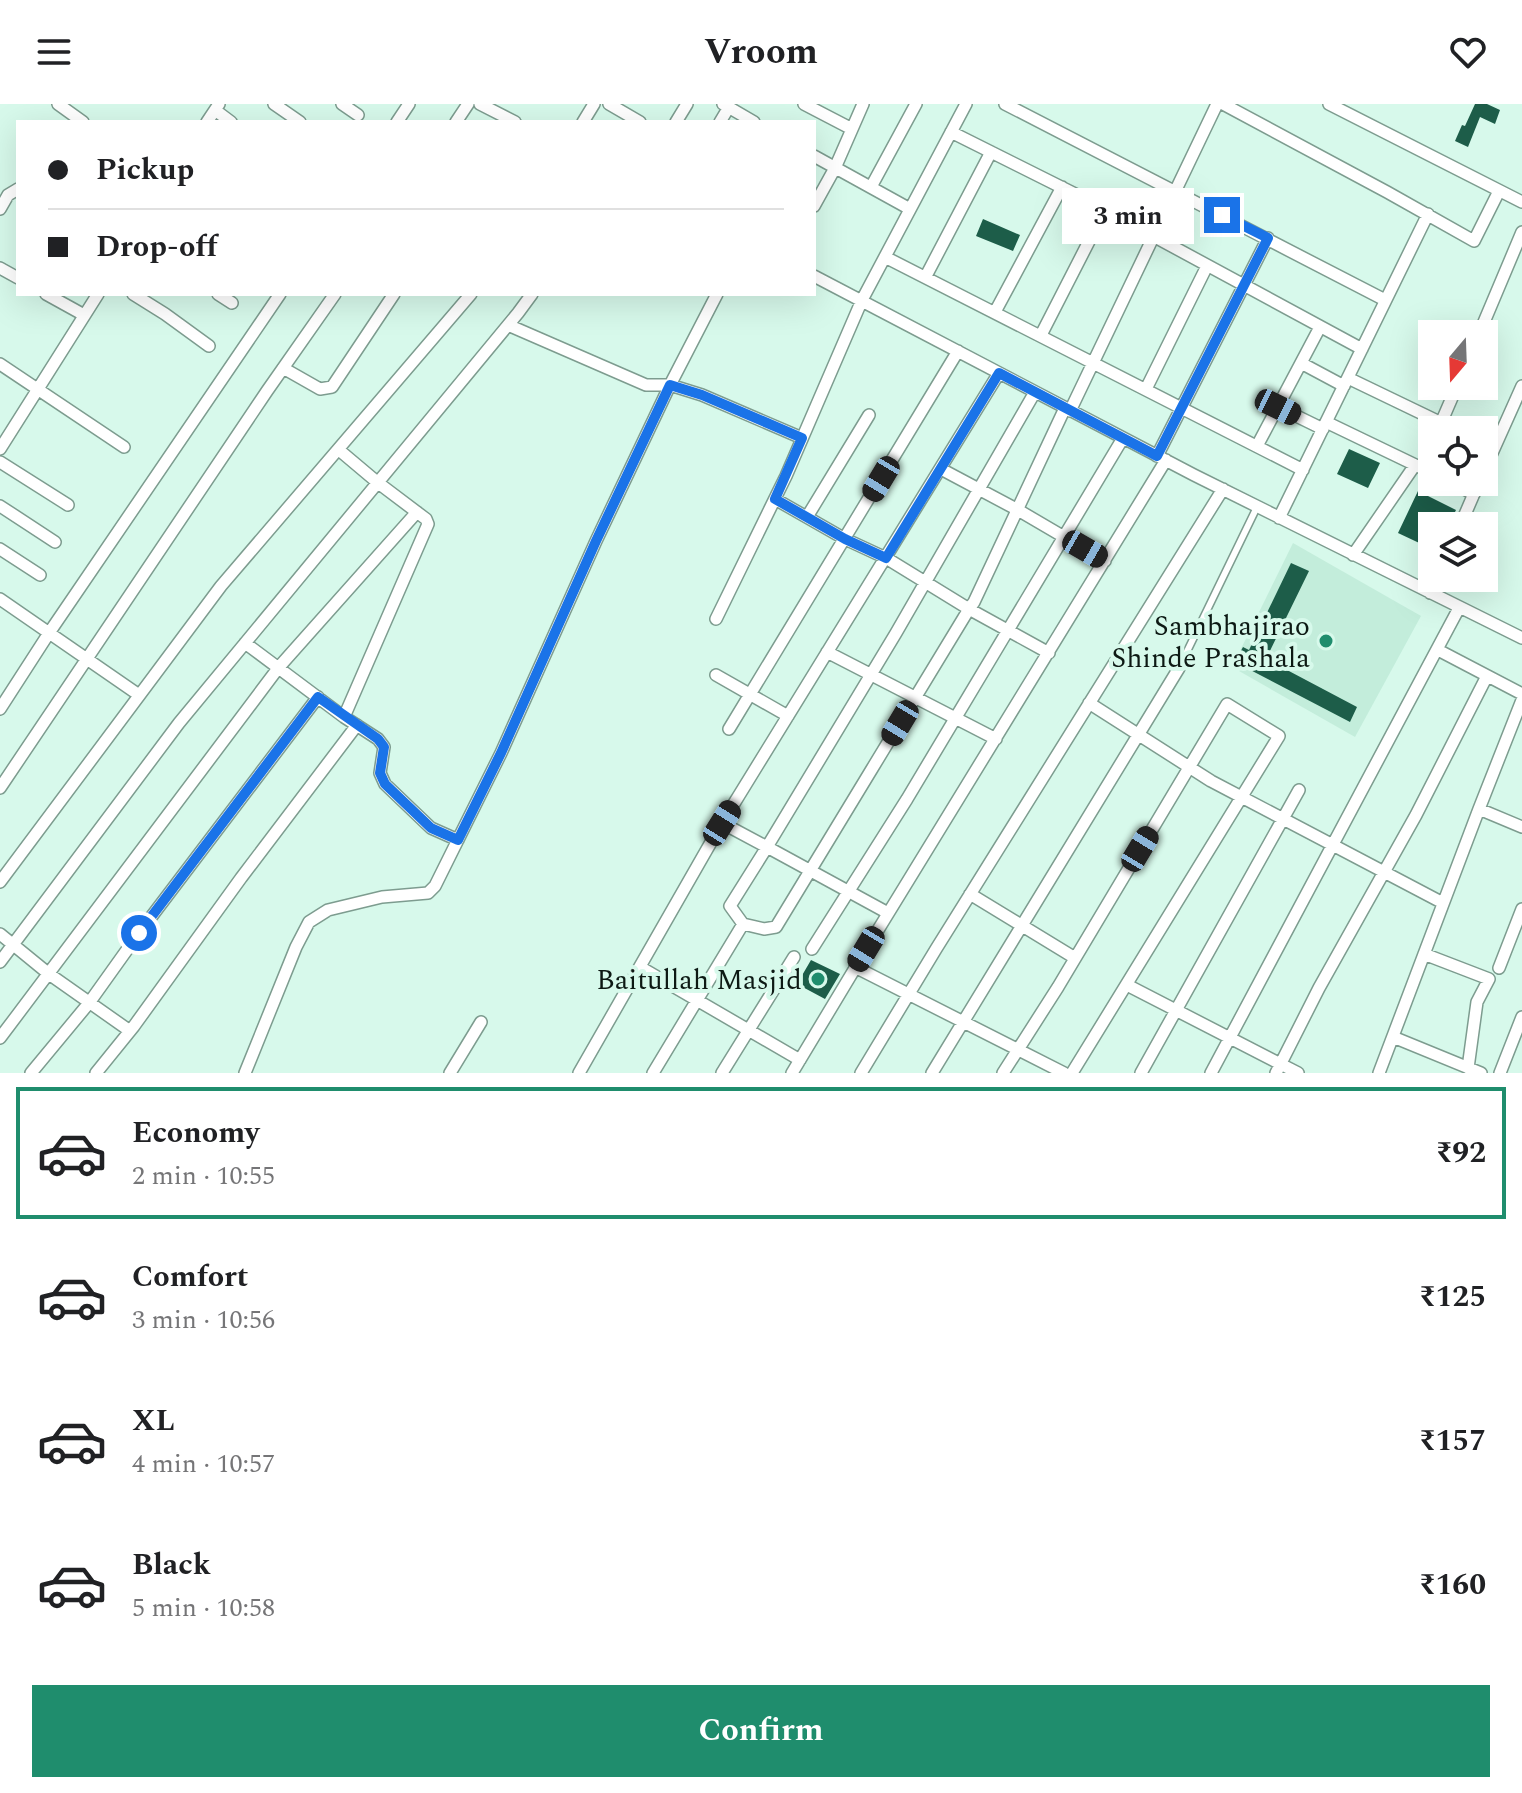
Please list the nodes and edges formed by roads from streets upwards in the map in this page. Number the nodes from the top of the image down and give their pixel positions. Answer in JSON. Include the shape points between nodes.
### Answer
{"nodes":[{"id":1,"x":58,"y":104,"type":"edge"},
{"id":2,"x":274,"y":104,"type":"edge"},
{"id":3,"x":342,"y":104,"type":"edge"},
{"id":4,"x":480,"y":104,"type":"edge"},
{"id":5,"x":609,"y":104,"type":"edge"},
{"id":6,"x":804,"y":104,"type":"edge"},
{"id":7,"x":916,"y":104,"type":"edge"},
{"id":8,"x":966,"y":104,"type":"edge"},
{"id":9,"x":1005,"y":104,"type":"edge"},
{"id":10,"x":1220,"y":104,"type":"edge"},
{"id":11,"x":861,"y":105,"type":"edge"},
{"id":12,"x":1333,"y":105,"type":"edge"},
{"id":13,"x":726,"y":106,"type":"edge"},
{"id":14,"x":358,"y":115,"type":"dead end"},
{"id":15,"x":80,"y":120,"type":"edge"},
{"id":16,"x":297,"y":120,"type":"edge"},
{"id":17,"x":510,"y":120,"type":"edge"},
{"id":18,"x":637,"y":120,"type":"edge"},
{"id":19,"x":750,"y":120,"type":"edge"},
{"id":20,"x":852,"y":129,"type":"junction"},
{"id":21,"x":951,"y":132,"type":"junction"},
{"id":22,"x":991,"y":152,"type":"junction"},
{"id":23,"x":816,"y":157,"type":"edge"},
{"id":24,"x":835,"y":168,"type":"junction"},
{"id":25,"x":871,"y":187,"type":"junction"},
{"id":26,"x":1062,"y":187,"type":"junction"},
{"id":27,"x":16,"y":190,"type":"edge"},
{"id":28,"x":1175,"y":191,"type":"junction"},
{"id":29,"x":1499,"y":191,"type":"junction"},
{"id":30,"x":816,"y":202,"type":"edge"},
{"id":31,"x":1522,"y":202,"type":"edge"},
{"id":32,"x":0,"y":209,"type":"edge"},
{"id":33,"x":910,"y":209,"type":"junction"},
{"id":34,"x":1105,"y":210,"type":"junction"},
{"id":35,"x":1428,"y":214,"type":"junction"},
{"id":36,"x":1522,"y":232,"type":"edge"},
{"id":37,"x":1153,"y":237,"type":"junction"},
{"id":38,"x":1268,"y":238,"type":"junction"},
{"id":39,"x":885,"y":257,"type":"junction"},
{"id":40,"x":1207,"y":266,"type":"junction"},
{"id":41,"x":926,"y":276,"type":"junction"},
{"id":42,"x":816,"y":277,"type":"edge"},
{"id":43,"x":1244,"y":286,"type":"junction"},
{"id":44,"x":50,"y":296,"type":"edge"},
{"id":45,"x":97,"y":296,"type":"edge"},
{"id":46,"x":136,"y":296,"type":"edge"},
{"id":47,"x":221,"y":296,"type":"edge"},
{"id":48,"x":279,"y":296,"type":"edge"},
{"id":49,"x":334,"y":296,"type":"edge"},
{"id":50,"x":393,"y":296,"type":"edge"},
{"id":51,"x":469,"y":296,"type":"edge"},
{"id":52,"x":530,"y":296,"type":"edge"},
{"id":53,"x":716,"y":296,"type":"edge"},
{"id":54,"x":862,"y":300,"type":"junction"},
{"id":55,"x":1385,"y":300,"type":"junction"},
{"id":56,"x":232,"y":303,"type":"dead end"},
{"id":57,"x":995,"y":312,"type":"junction"},
{"id":58,"x":84,"y":315,"type":"junction"},
{"id":59,"x":1485,"y":320,"type":"edge"},
{"id":60,"x":508,"y":325,"type":"junction"},
{"id":61,"x":1320,"y":327,"type":"junction"},
{"id":62,"x":1041,"y":335,"type":"junction"},
{"id":63,"x":209,"y":346,"type":"dead end"},
{"id":64,"x":1362,"y":349,"type":"junction"},
{"id":65,"x":958,"y":351,"type":"junction"},
{"id":66,"x":1093,"y":362,"type":"junction"},
{"id":67,"x":1301,"y":363,"type":"junction"},
{"id":68,"x":0,"y":364,"type":"edge"},
{"id":69,"x":283,"y":368,"type":"junction"},
{"id":70,"x":999,"y":373,"type":"junction"},
{"id":71,"x":1346,"y":382,"type":"junction"},
{"id":72,"x":670,"y":385,"type":"junction"},
{"id":73,"x":1522,"y":386,"type":"edge"},
{"id":74,"x":38,"y":388,"type":"junction"},
{"id":75,"x":1146,"y":389,"type":"junction"},
{"id":76,"x":1035,"y":392,"type":"junction"},
{"id":77,"x":1278,"y":407,"type":"junction"},
{"id":78,"x":1181,"y":408,"type":"junction"},
{"id":79,"x":1067,"y":410,"type":"junction"},
{"id":80,"x":869,"y":415,"type":"dead end"},
{"id":81,"x":1425,"y":416,"type":"edge"},
{"id":82,"x":1324,"y":425,"type":"junction"},
{"id":83,"x":1498,"y":430,"type":"edge"},
{"id":84,"x":802,"y":438,"type":"junction"},
{"id":85,"x":1123,"y":438,"type":"junction"},
{"id":86,"x":1257,"y":446,"type":"junction"},
{"id":87,"x":124,"y":447,"type":"dead end"},
{"id":88,"x":0,"y":449,"type":"edge"},
{"id":89,"x":339,"y":450,"type":"junction"},
{"id":90,"x":1161,"y":458,"type":"junction"},
{"id":91,"x":0,"y":462,"type":"edge"},
{"id":92,"x":1415,"y":465,"type":"junction"},
{"id":93,"x":1418,"y":466,"type":"edge"},
{"id":94,"x":941,"y":469,"type":"junction"},
{"id":95,"x":1303,"y":470,"type":"junction"},
{"id":96,"x":377,"y":482,"type":"junction"},
{"id":97,"x":979,"y":489,"type":"junction"},
{"id":98,"x":1223,"y":489,"type":"junction"},
{"id":99,"x":775,"y":499,"type":"junction"},
{"id":100,"x":68,"y":505,"type":"dead end"},
{"id":101,"x":0,"y":506,"type":"edge"},
{"id":102,"x":1018,"y":510,"type":"junction"},
{"id":103,"x":417,"y":512,"type":"junction"},
{"id":104,"x":807,"y":517,"type":"junction"},
{"id":105,"x":1279,"y":518,"type":"junction"},
{"id":106,"x":1064,"y":537,"type":"junction"},
{"id":107,"x":845,"y":539,"type":"junction"},
{"id":108,"x":55,"y":542,"type":"dead end"},
{"id":109,"x":0,"y":549,"type":"edge"},
{"id":110,"x":1353,"y":555,"type":"junction"},
{"id":111,"x":886,"y":558,"type":"junction"},
{"id":112,"x":1105,"y":561,"type":"junction"},
{"id":113,"x":40,"y":575,"type":"dead end"},
{"id":114,"x":926,"y":582,"type":"junction"},
{"id":115,"x":1430,"y":593,"type":"joint"},
{"id":116,"x":0,"y":599,"type":"edge"},
{"id":117,"x":1459,"y":608,"type":"junction"},
{"id":118,"x":969,"y":609,"type":"junction"},
{"id":119,"x":716,"y":619,"type":"dead end"},
{"id":120,"x":1008,"y":630,"type":"junction"},
{"id":121,"x":49,"y":633,"type":"junction"},
{"id":122,"x":1522,"y":638,"type":"edge"},
{"id":123,"x":245,"y":643,"type":"junction"},
{"id":124,"x":1438,"y":650,"type":"junction"},
{"id":125,"x":827,"y":652,"type":"junction"},
{"id":126,"x":1049,"y":653,"type":"junction"},
{"id":127,"x":87,"y":659,"type":"junction"},
{"id":128,"x":279,"y":667,"type":"junction"},
{"id":129,"x":1179,"y":668,"type":"road end"},
{"id":130,"x":716,"y":675,"type":"dead end"},
{"id":131,"x":871,"y":675,"type":"junction"},
{"id":132,"x":1487,"y":676,"type":"junction"},
{"id":133,"x":750,"y":694,"type":"junction"},
{"id":134,"x":139,"y":695,"type":"junction"},
{"id":135,"x":318,"y":697,"type":"junction"},
{"id":136,"x":1522,"y":697,"type":"edge"},
{"id":137,"x":916,"y":698,"type":"junction"},
{"id":138,"x":1089,"y":703,"type":"junction"},
{"id":139,"x":0,"y":709,"type":"edge"},
{"id":140,"x":788,"y":716,"type":"junction"},
{"id":141,"x":344,"y":717,"type":"junction"},
{"id":142,"x":955,"y":718,"type":"junction"},
{"id":143,"x":357,"y":725,"type":"junction"},
{"id":144,"x":729,"y":729,"type":"dead end"},
{"id":145,"x":1138,"y":735,"type":"junction"},
{"id":146,"x":996,"y":739,"type":"junction"},
{"id":147,"x":1189,"y":767,"type":"junction"},
{"id":148,"x":0,"y":788,"type":"edge"},
{"id":149,"x":1299,"y":790,"type":"dead end"},
{"id":150,"x":1242,"y":798,"type":"junction"},
{"id":151,"x":1479,"y":809,"type":"junction"},
{"id":152,"x":1282,"y":819,"type":"junction"},
{"id":153,"x":722,"y":823,"type":"junction"},
{"id":154,"x":1522,"y":827,"type":"edge"},
{"id":155,"x":458,"y":840,"type":"junction"},
{"id":156,"x":1331,"y":845,"type":"junction"},
{"id":157,"x":767,"y":847,"type":"junction"},
{"id":158,"x":810,"y":871,"type":"junction"},
{"id":159,"x":1384,"y":872,"type":"junction"},
{"id":160,"x":0,"y":882,"type":"edge"},
{"id":161,"x":849,"y":892,"type":"junction"},
{"id":162,"x":970,"y":894,"type":"junction"},
{"id":163,"x":1443,"y":903,"type":"junction"},
{"id":164,"x":1522,"y":909,"type":"edge"},
{"id":165,"x":888,"y":913,"type":"junction"},
{"id":166,"x":743,"y":924,"type":"junction"},
{"id":167,"x":1022,"y":926,"type":"junction"},
{"id":168,"x":0,"y":934,"type":"edge"},
{"id":169,"x":13,"y":944,"type":"junction"},
{"id":170,"x":812,"y":949,"type":"dead end"},
{"id":171,"x":1424,"y":954,"type":"junction"},
{"id":172,"x":794,"y":957,"type":"dead end"},
{"id":173,"x":1075,"y":958,"type":"junction"},
{"id":174,"x":0,"y":962,"type":"edge"},
{"id":175,"x":640,"y":967,"type":"junction"},
{"id":176,"x":855,"y":967,"type":"junction"},
{"id":177,"x":1499,"y":968,"type":"dead end"},
{"id":178,"x":49,"y":974,"type":"junction"},
{"id":179,"x":1127,"y":985,"type":"junction"},
{"id":180,"x":908,"y":994,"type":"junction"},
{"id":181,"x":697,"y":1000,"type":"junction"},
{"id":182,"x":89,"y":1003,"type":"junction"},
{"id":183,"x":1176,"y":1011,"type":"junction"},
{"id":184,"x":1522,"y":1017,"type":"edge"},
{"id":185,"x":481,"y":1022,"type":"dead end"},
{"id":186,"x":963,"y":1022,"type":"junction"},
{"id":187,"x":748,"y":1030,"type":"junction"},
{"id":188,"x":130,"y":1031,"type":"junction"},
{"id":189,"x":1393,"y":1037,"type":"junction"},
{"id":190,"x":0,"y":1038,"type":"edge"},
{"id":191,"x":1229,"y":1038,"type":"junction"},
{"id":192,"x":1017,"y":1050,"type":"junction"},
{"id":193,"x":800,"y":1060,"type":"junction"},
{"id":194,"x":1468,"y":1068,"type":"junction"},
{"id":195,"x":1279,"y":1069,"type":"edge"},
{"id":196,"x":585,"y":1071,"type":"edge"},
{"id":197,"x":31,"y":1073,"type":"edge"},
{"id":198,"x":96,"y":1073,"type":"edge"},
{"id":199,"x":245,"y":1073,"type":"edge"},
{"id":200,"x":450,"y":1073,"type":"edge"},
{"id":201,"x":653,"y":1073,"type":"edge"},
{"id":202,"x":722,"y":1073,"type":"edge"},
{"id":203,"x":792,"y":1073,"type":"edge"},
{"id":204,"x":861,"y":1073,"type":"edge"},
{"id":205,"x":932,"y":1073,"type":"edge"},
{"id":206,"x":1003,"y":1073,"type":"edge"},
{"id":207,"x":1064,"y":1073,"type":"edge"},
{"id":208,"x":1072,"y":1073,"type":"edge"},
{"id":209,"x":1141,"y":1073,"type":"edge"},
{"id":210,"x":1211,"y":1073,"type":"edge"},
{"id":211,"x":1298,"y":1073,"type":"edge"},
{"id":212,"x":1379,"y":1073,"type":"edge"},
{"id":213,"x":1481,"y":1073,"type":"edge"},
{"id":214,"x":1500,"y":1073,"type":"edge"}],
"edges":[{"from":1,"to":15,"type":"street"},
{"from":2,"to":16,"type":"street"},
{"from":3,"to":14,"type":"street"},
{"from":4,"to":17,"type":"street"},
{"from":5,"to":18,"type":"street"},
{"from":6,"to":20,"type":"street"},
{"from":7,"to":25,"type":"street"},
{"from":8,"to":21,"type":"street"},
{"from":9,"to":28,"type":"street"},
{"from":10,"to":28,"type":"street"},
{"from":10,"to":35,"type":"street"},
{"from":11,"to":20,"type":"street"},
{"from":12,"to":29,"type":"street"},
{"from":13,"to":19,"type":"street"},
{"from":20,"to":24,"type":"street"},
{"from":21,"to":22,"type":"street"},
{"from":21,"to":33,"type":"street"},
{"from":22,"to":26,"type":"street"},
{"from":22,"to":41,"type":"street"},
{"from":23,"to":24,"type":"street"},
{"from":24,"to":25,"type":"street"},
{"from":24,"to":30,"type":"street"},
{"from":25,"to":33,"type":"street"},
{"from":26,"to":34,"type":"street"},
{"from":26,"to":57,"type":"street"},
{"from":27,"to":32,"type":"street"},
{"from":28,"to":37,"type":"street"},
{"from":28,"to":38,"type":"street"},
{"from":29,"to":31,"type":"street"},
{"from":29,"to":35,"type":"street","via":[[1474,241]]},
{"from":33,"to":39,"type":"street"},
{"from":34,"to":37,"type":"street"},
{"from":34,"to":62,"type":"street"},
{"from":35,"to":55,"type":"street"},
{"from":36,"to":59,"type":"street"},
{"from":37,"to":40,"type":"street"},
{"from":37,"to":66,"type":"street"},
{"from":38,"to":43,"type":"street"},
{"from":38,"to":55,"type":"street"},
{"from":39,"to":41,"type":"street"},
{"from":39,"to":54,"type":"street"},
{"from":40,"to":43,"type":"street"},
{"from":40,"to":75,"type":"street"},
{"from":41,"to":57,"type":"street"},
{"from":42,"to":54,"type":"street"},
{"from":43,"to":61,"type":"street"},
{"from":43,"to":78,"type":"street"},
{"from":44,"to":58,"type":"street"},
{"from":45,"to":58,"type":"street"},
{"from":46,"to":63,"type":"street"},
{"from":47,"to":56,"type":"street"},
{"from":48,"to":121,"type":"street"},
{"from":49,"to":69,"type":"street"},
{"from":50,"to":69,"type":"street","via":[[332,387],[320,389]]},
{"from":51,"to":89,"type":"street"},
{"from":52,"to":60,"type":"street"},
{"from":53,"to":72,"type":"street"},
{"from":54,"to":65,"type":"street"},
{"from":54,"to":84,"type":"street"},
{"from":55,"to":64,"type":"street"},
{"from":57,"to":62,"type":"street"},
{"from":58,"to":74,"type":"street"},
{"from":60,"to":72,"type":"street","via":[[646,385]]},
{"from":60,"to":96,"type":"street"},
{"from":61,"to":64,"type":"street"},
{"from":61,"to":67,"type":"street"},
{"from":62,"to":66,"type":"street"},
{"from":64,"to":71,"type":"street"},
{"from":65,"to":70,"type":"street"},
{"from":65,"to":107,"type":"street"},
{"from":66,"to":75,"type":"street"},
{"from":66,"to":79,"type":"street"},
{"from":67,"to":71,"type":"street"},
{"from":67,"to":77,"type":"street"},
{"from":68,"to":74,"type":"street"},
{"from":69,"to":127,"type":"street"},
{"from":70,"to":76,"type":"street"},
{"from":70,"to":94,"type":"street"},
{"from":71,"to":81,"type":"street"},
{"from":71,"to":82,"type":"street"},
{"from":72,"to":84,"type":"street"},
{"from":72,"to":155,"type":"street"},
{"from":73,"to":83,"type":"street"},
{"from":74,"to":87,"type":"street"},
{"from":74,"to":88,"type":"street"},
{"from":75,"to":78,"type":"street"},
{"from":76,"to":79,"type":"street"},
{"from":76,"to":97,"type":"street"},
{"from":77,"to":82,"type":"street"},
{"from":77,"to":86,"type":"street"},
{"from":78,"to":86,"type":"street"},
{"from":78,"to":90,"type":"street"},
{"from":79,"to":85,"type":"street"},
{"from":79,"to":102,"type":"street"},
{"from":80,"to":104,"type":"street"},
{"from":82,"to":92,"type":"street"},
{"from":82,"to":95,"type":"street"},
{"from":84,"to":99,"type":"street"},
{"from":85,"to":90,"type":"street"},
{"from":85,"to":106,"type":"street"},
{"from":86,"to":95,"type":"street"},
{"from":89,"to":96,"type":"street"},
{"from":89,"to":134,"type":"street","via":[[221,586]]},
{"from":90,"to":98,"type":"street"},
{"from":90,"to":112,"type":"street"},
{"from":91,"to":100,"type":"street"},
{"from":92,"to":93,"type":"street"},
{"from":92,"to":110,"type":"street"},
{"from":94,"to":97,"type":"street"},
{"from":94,"to":111,"type":"street"},
{"from":95,"to":105,"type":"street"},
{"from":96,"to":103,"type":"street"},
{"from":96,"to":123,"type":"street"},
{"from":97,"to":102,"type":"street"},
{"from":97,"to":114,"type":"street"},
{"from":98,"to":105,"type":"street"},
{"from":98,"to":138,"type":"street"},
{"from":99,"to":104,"type":"street"},
{"from":99,"to":119,"type":"street"},
{"from":101,"to":108,"type":"street"},
{"from":102,"to":106,"type":"street"},
{"from":102,"to":118,"type":"street"},
{"from":103,"to":128,"type":"street"},
{"from":103,"to":141,"type":"street","via":[[428,524]]},
{"from":104,"to":107,"type":"street"},
{"from":105,"to":110,"type":"street"},
{"from":106,"to":112,"type":"street"},
{"from":106,"to":120,"type":"street"},
{"from":107,"to":111,"type":"street"},
{"from":107,"to":133,"type":"street"},
{"from":109,"to":113,"type":"street"},
{"from":110,"to":115,"type":"street"},
{"from":111,"to":114,"type":"street"},
{"from":111,"to":125,"type":"street"},
{"from":112,"to":126,"type":"street"},
{"from":114,"to":118,"type":"street"},
{"from":114,"to":131,"type":"street"},
{"from":115,"to":117,"type":"street"},
{"from":116,"to":121,"type":"street"},
{"from":117,"to":122,"type":"street"},
{"from":117,"to":124,"type":"street"},
{"from":118,"to":120,"type":"street"},
{"from":118,"to":137,"type":"street"},
{"from":120,"to":126,"type":"street"},
{"from":120,"to":142,"type":"street"},
{"from":121,"to":127,"type":"street"},
{"from":121,"to":139,"type":"street"},
{"from":123,"to":128,"type":"street"},
{"from":123,"to":169,"type":"street"},
{"from":124,"to":132,"type":"street"},
{"from":124,"to":156,"type":"street"},
{"from":125,"to":131,"type":"street"},
{"from":125,"to":140,"type":"street"},
{"from":126,"to":146,"type":"street"},
{"from":127,"to":134,"type":"street"},
{"from":127,"to":148,"type":"street"},
{"from":128,"to":135,"type":"street"},
{"from":128,"to":178,"type":"street"},
{"from":129,"to":145,"type":"street"},
{"from":130,"to":133,"type":"street"},
{"from":131,"to":137,"type":"street"},
{"from":131,"to":157,"type":"street"},
{"from":132,"to":136,"type":"street"},
{"from":132,"to":159,"type":"street"},
{"from":133,"to":140,"type":"street"},
{"from":133,"to":144,"type":"street"},
{"from":134,"to":160,"type":"street"},
{"from":135,"to":141,"type":"street"},
{"from":135,"to":182,"type":"street"},
{"from":136,"to":151,"type":"street"},
{"from":137,"to":142,"type":"street"},
{"from":137,"to":158,"type":"street"},
{"from":138,"to":145,"type":"street"},
{"from":138,"to":162,"type":"street"},
{"from":140,"to":153,"type":"street"},
{"from":141,"to":143,"type":"street"},
{"from":142,"to":146,"type":"street"},
{"from":142,"to":161,"type":"street"},
{"from":143,"to":155,"type":"street","via":[[384,747],[380,773],[385,784],[431,828]]},
{"from":143,"to":188,"type":"street"},
{"from":145,"to":147,"type":"street"},
{"from":145,"to":167,"type":"street"},
{"from":146,"to":165,"type":"street"},
{"from":147,"to":150,"type":"street"},
{"from":147,"to":150,"type":"street","via":[[1227,704],[1279,736]]},
{"from":147,"to":173,"type":"street"},
{"from":149,"to":152,"type":"street"},
{"from":150,"to":152,"type":"street"},
{"from":150,"to":179,"type":"street"},
{"from":151,"to":154,"type":"street"},
{"from":151,"to":163,"type":"street"},
{"from":152,"to":156,"type":"street"},
{"from":152,"to":183,"type":"street"},
{"from":153,"to":157,"type":"street"},
{"from":153,"to":175,"type":"street"},
{"from":155,"to":199,"type":"street","via":[[428,893],[328,910],[309,922]]},
{"from":156,"to":159,"type":"street"},
{"from":156,"to":191,"type":"street"},
{"from":157,"to":158,"type":"street"},
{"from":157,"to":166,"type":"street","via":[[730,906]]},
{"from":158,"to":161,"type":"street"},
{"from":158,"to":166,"type":"street","via":[[776,927]]},
{"from":159,"to":163,"type":"street"},
{"from":159,"to":195,"type":"street"},
{"from":161,"to":165,"type":"street"},
{"from":161,"to":170,"type":"street"},
{"from":162,"to":167,"type":"street"},
{"from":162,"to":180,"type":"street"},
{"from":163,"to":171,"type":"street"},
{"from":164,"to":177,"type":"street"},
{"from":165,"to":176,"type":"street"},
{"from":166,"to":181,"type":"street"},
{"from":167,"to":173,"type":"street"},
{"from":167,"to":186,"type":"street"},
{"from":168,"to":169,"type":"street"},
{"from":169,"to":174,"type":"street"},
{"from":169,"to":178,"type":"street"},
{"from":171,"to":189,"type":"street"},
{"from":171,"to":194,"type":"street","via":[[1489,979],[1477,1002]]},
{"from":172,"to":187,"type":"street"},
{"from":173,"to":192,"type":"street"},
{"from":175,"to":181,"type":"street"},
{"from":175,"to":196,"type":"street"},
{"from":176,"to":180,"type":"street"},
{"from":176,"to":193,"type":"street"},
{"from":178,"to":182,"type":"street"},
{"from":178,"to":190,"type":"street"},
{"from":179,"to":183,"type":"street"},
{"from":179,"to":208,"type":"street"},
{"from":180,"to":186,"type":"street"},
{"from":180,"to":204,"type":"street"},
{"from":181,"to":187,"type":"street"},
{"from":181,"to":201,"type":"street"},
{"from":182,"to":188,"type":"street"},
{"from":182,"to":197,"type":"street"},
{"from":183,"to":191,"type":"street"},
{"from":183,"to":209,"type":"street"},
{"from":184,"to":214,"type":"street"},
{"from":185,"to":200,"type":"street"},
{"from":186,"to":192,"type":"street"},
{"from":186,"to":205,"type":"street"},
{"from":187,"to":193,"type":"street"},
{"from":187,"to":202,"type":"street"},
{"from":188,"to":198,"type":"street"},
{"from":189,"to":194,"type":"street"},
{"from":189,"to":212,"type":"street"},
{"from":191,"to":195,"type":"street"},
{"from":191,"to":210,"type":"street"},
{"from":192,"to":206,"type":"street"},
{"from":192,"to":207,"type":"street"},
{"from":193,"to":203,"type":"street"},
{"from":194,"to":213,"type":"street"},
{"from":195,"to":211,"type":"street"}]}
